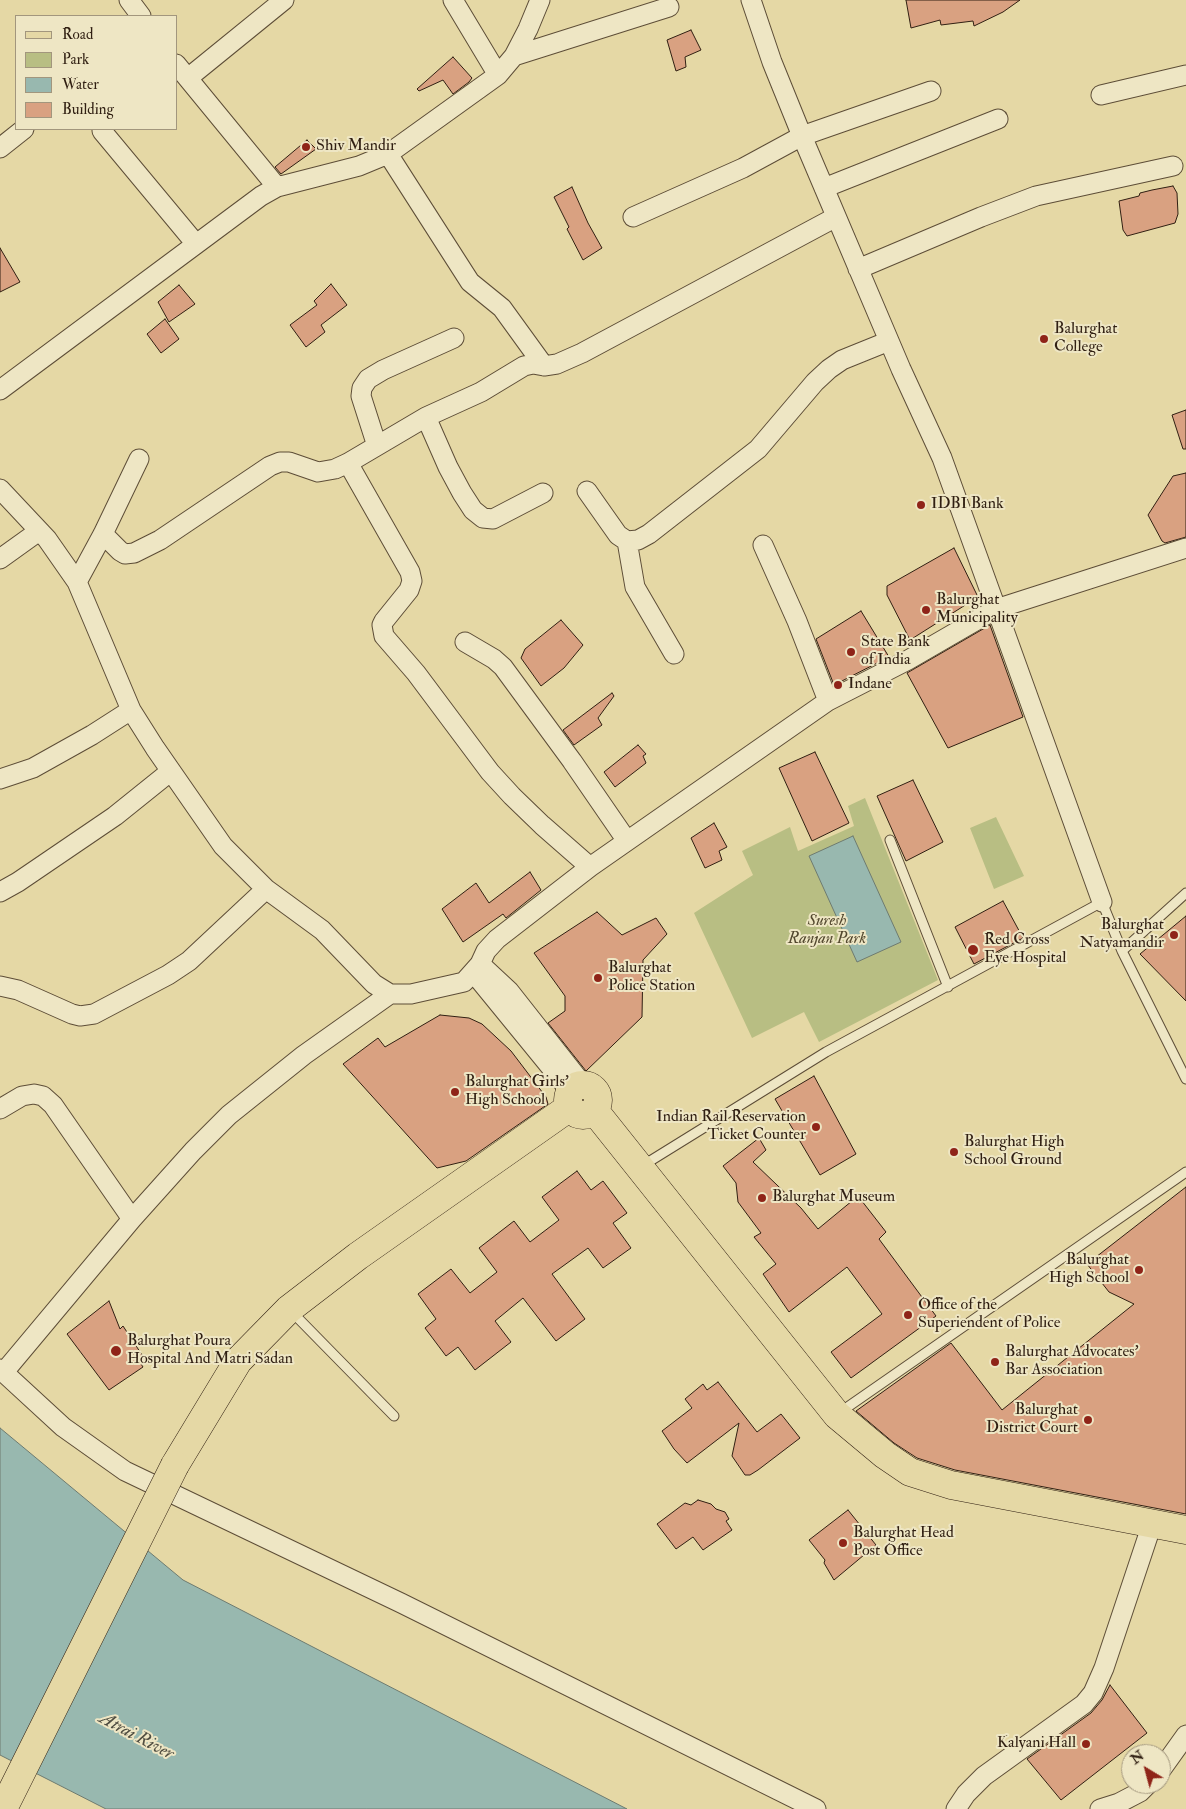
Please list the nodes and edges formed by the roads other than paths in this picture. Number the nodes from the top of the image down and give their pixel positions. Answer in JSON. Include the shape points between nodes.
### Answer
{"nodes":[{"id":1,"x":129,"y":0,"type":"edge"},
{"id":2,"x":284,"y":0,"type":"edge"},
{"id":3,"x":453,"y":0,"type":"edge"},
{"id":4,"x":540,"y":0,"type":"edge"},
{"id":5,"x":751,"y":0,"type":"edge"},
{"id":6,"x":669,"y":7,"type":"dead end"},
{"id":7,"x":140,"y":15,"type":"edge"},
{"id":8,"x":514,"y":56,"type":"junction"},
{"id":9,"x":182,"y":71,"type":"edge"},
{"id":10,"x":498,"y":75,"type":"junction"},
{"id":11,"x":1186,"y":75,"type":"edge"},
{"id":12,"x":931,"y":91,"type":"dead end"},
{"id":13,"x":1101,"y":95,"type":"dead end"},
{"id":14,"x":998,"y":119,"type":"dead end"},
{"id":15,"x":23,"y":130,"type":"edge"},
{"id":16,"x":102,"y":131,"type":"dead end"},
{"id":17,"x":802,"y":136,"type":"junction"},
{"id":18,"x":0,"y":148,"type":"edge"},
{"id":19,"x":388,"y":154,"type":"junction"},
{"id":20,"x":1173,"y":166,"type":"dead end"},
{"id":21,"x":277,"y":187,"type":"junction"},
{"id":22,"x":824,"y":188,"type":"junction"},
{"id":23,"x":633,"y":217,"type":"dead end"},
{"id":24,"x":836,"y":217,"type":"junction"},
{"id":25,"x":196,"y":244,"type":"junction"},
{"id":26,"x":858,"y":269,"type":"junction"},
{"id":27,"x":454,"y":338,"type":"dead end"},
{"id":28,"x":889,"y":341,"type":"junction"},
{"id":29,"x":544,"y":366,"type":"junction"},
{"id":30,"x":0,"y":390,"type":"edge"},
{"id":31,"x":426,"y":417,"type":"junction"},
{"id":32,"x":377,"y":446,"type":"junction"},
{"id":33,"x":139,"y":459,"type":"dead end"},
{"id":34,"x":348,"y":463,"type":"junction"},
{"id":35,"x":0,"y":489,"type":"edge"},
{"id":36,"x":587,"y":491,"type":"dead end"},
{"id":37,"x":543,"y":493,"type":"dead end"},
{"id":38,"x":39,"y":531,"type":"junction"},
{"id":39,"x":103,"y":534,"type":"junction"},
{"id":40,"x":627,"y":541,"type":"junction"},
{"id":41,"x":763,"y":545,"type":"dead end"},
{"id":42,"x":1186,"y":548,"type":"edge"},
{"id":43,"x":0,"y":559,"type":"edge"},
{"id":44,"x":77,"y":582,"type":"junction"},
{"id":45,"x":996,"y":609,"type":"junction"},
{"id":46,"x":465,"y":642,"type":"dead end"},
{"id":47,"x":674,"y":654,"type":"dead end"},
{"id":48,"x":828,"y":701,"type":"junction"},
{"id":49,"x":131,"y":710,"type":"junction"},
{"id":50,"x":171,"y":771,"type":"junction"},
{"id":51,"x":0,"y":779,"type":"edge"},
{"id":52,"x":890,"y":840,"type":"dead end"},
{"id":53,"x":627,"y":841,"type":"junction"},
{"id":54,"x":590,"y":867,"type":"junction"},
{"id":55,"x":266,"y":889,"type":"junction"},
{"id":56,"x":0,"y":892,"type":"edge"},
{"id":57,"x":1186,"y":893,"type":"edge"},
{"id":58,"x":1102,"y":902,"type":"junction"},
{"id":59,"x":1122,"y":951,"type":"junction"},
{"id":60,"x":477,"y":968,"type":"junction"},
{"id":61,"x":0,"y":986,"type":"edge"},
{"id":62,"x":948,"y":987,"type":"junction"},
{"id":63,"x":390,"y":994,"type":"junction"},
{"id":64,"x":1186,"y":1080,"type":"edge"},
{"id":65,"x":579,"y":1099,"type":"junction"},
{"id":66,"x":0,"y":1109,"type":"edge"},
{"id":67,"x":640,"y":1168,"type":"junction"},
{"id":68,"x":1186,"y":1172,"type":"edge"},
{"id":69,"x":132,"y":1219,"type":"junction"},
{"id":70,"x":289,"y":1310,"type":"junction"},
{"id":71,"x":2,"y":1370,"type":"edge"},
{"id":72,"x":837,"y":1415,"type":"junction"},
{"id":73,"x":394,"y":1416,"type":"dead end"},
{"id":74,"x":1152,"y":1524,"type":"junction"},
{"id":75,"x":1186,"y":1530,"type":"edge"},
{"id":76,"x":1186,"y":1735,"type":"edge"},
{"id":77,"x":1171,"y":1756,"type":"edge"},
{"id":78,"x":1136,"y":1794,"type":"edge"},
{"id":79,"x":3,"y":1809,"type":"edge"},
{"id":80,"x":816,"y":1809,"type":"edge"},
{"id":81,"x":956,"y":1809,"type":"edge"},
{"id":82,"x":1100,"y":1809,"type":"edge"}],
"edges":[{"from":1,"to":7,"type":"street"},
{"from":2,"to":9,"type":"street"},
{"from":3,"to":10,"type":"street"},
{"from":4,"to":8,"type":"street"},
{"from":5,"to":17,"type":"street"},
{"from":6,"to":8,"type":"street"},
{"from":8,"to":10,"type":"street"},
{"from":9,"to":21,"type":"street"},
{"from":10,"to":19,"type":"street"},
{"from":11,"to":13,"type":"street"},
{"from":12,"to":17,"type":"street"},
{"from":14,"to":22,"type":"street"},
{"from":15,"to":18,"type":"street"},
{"from":16,"to":25,"type":"street"},
{"from":17,"to":22,"type":"street"},
{"from":17,"to":23,"type":"street","via":[[743,168]]},
{"from":19,"to":21,"type":"street","via":[[358,166]]},
{"from":19,"to":29,"type":"street","via":[[470,282],[502,308]]},
{"from":20,"to":26,"type":"street","via":[[1036,196]]},
{"from":21,"to":25,"type":"street"},
{"from":22,"to":24,"type":"street"},
{"from":24,"to":26,"type":"street"},
{"from":24,"to":29,"type":"street","via":[[582,353]]},
{"from":25,"to":30,"type":"street"},
{"from":26,"to":28,"type":"street"},
{"from":27,"to":32,"type":"street","via":[[368,379],[361,396]]},
{"from":28,"to":40,"type":"street","via":[[842,360],[829,369],[758,449],[650,534]]},
{"from":28,"to":45,"type":"street","via":[[942,458]]},
{"from":29,"to":31,"type":"street","via":[[524,366],[481,392]]},
{"from":31,"to":32,"type":"street"},
{"from":31,"to":37,"type":"street","via":[[462,493],[482,518],[493,520]]},
{"from":32,"to":34,"type":"street"},
{"from":33,"to":39,"type":"street"},
{"from":34,"to":39,"type":"street","via":[[327,472],[289,462],[275,464],[134,554],[120,551]]},
{"from":34,"to":54,"type":"street","via":[[410,572],[412,581],[409,590],[384,621],[384,636],[490,772],[542,825]]},
{"from":35,"to":38,"type":"street"},
{"from":36,"to":40,"type":"street","via":[[618,535]]},
{"from":38,"to":43,"type":"street"},
{"from":38,"to":44,"type":"street"},
{"from":39,"to":44,"type":"street"},
{"from":40,"to":47,"type":"street","via":[[635,587]]},
{"from":41,"to":48,"type":"street","via":[[798,621]]},
{"from":42,"to":45,"type":"street"},
{"from":44,"to":49,"type":"street"},
{"from":45,"to":48,"type":"street"},
{"from":45,"to":58,"type":"street"},
{"from":46,"to":53,"type":"street","via":[[504,668]]},
{"from":48,"to":53,"type":"street"},
{"from":49,"to":50,"type":"street"},
{"from":49,"to":51,"type":"street","via":[[33,768]]},
{"from":50,"to":55,"type":"street","via":[[223,846]]},
{"from":50,"to":56,"type":"street","via":[[115,816]]},
{"from":52,"to":62,"type":"lane"},
{"from":53,"to":54,"type":"street"},
{"from":54,"to":60,"type":"street","via":[[497,940],[486,951]]},
{"from":55,"to":61,"type":"street","via":[[189,961],[94,1014],[72,1014],[18,990]]},
{"from":55,"to":63,"type":"street","via":[[322,930],[374,984]]},
{"from":57,"to":59,"type":"lane"},
{"from":58,"to":59,"type":"lane"},
{"from":58,"to":62,"type":"lane"},
{"from":59,"to":64,"type":"lane"},
{"from":60,"to":63,"type":"street","via":[[464,982],[411,994]]},
{"from":60,"to":65,"type":"street"},
{"from":62,"to":67,"type":"lane","via":[[826,1052]]},
{"from":63,"to":69,"type":"street","via":[[304,1055],[229,1115]]},
{"from":65,"to":67,"type":"main road"},
{"from":65,"to":70,"type":"main road","via":[[358,1256]]},
{"from":66,"to":69,"type":"street","via":[[22,1096],[34,1094],[48,1100]]},
{"from":67,"to":72,"type":"main road"},
{"from":68,"to":72,"type":"lane"},
{"from":69,"to":71,"type":"street"},
{"from":70,"to":73,"type":"lane"},
{"from":70,"to":79,"type":"main road","bridge":true,"via":[[238,1361],[175,1465]]},
{"from":71,"to":80,"type":"street","via":[[63,1427],[125,1470]]},
{"from":72,"to":74,"type":"main road","via":[[910,1472],[951,1485]]},
{"from":74,"to":75,"type":"main road"},
{"from":74,"to":81,"type":"street","via":[[1093,1693],[1084,1704],[984,1776]]},
{"from":76,"to":77,"type":"street"},
{"from":78,"to":82,"type":"street"}]}
